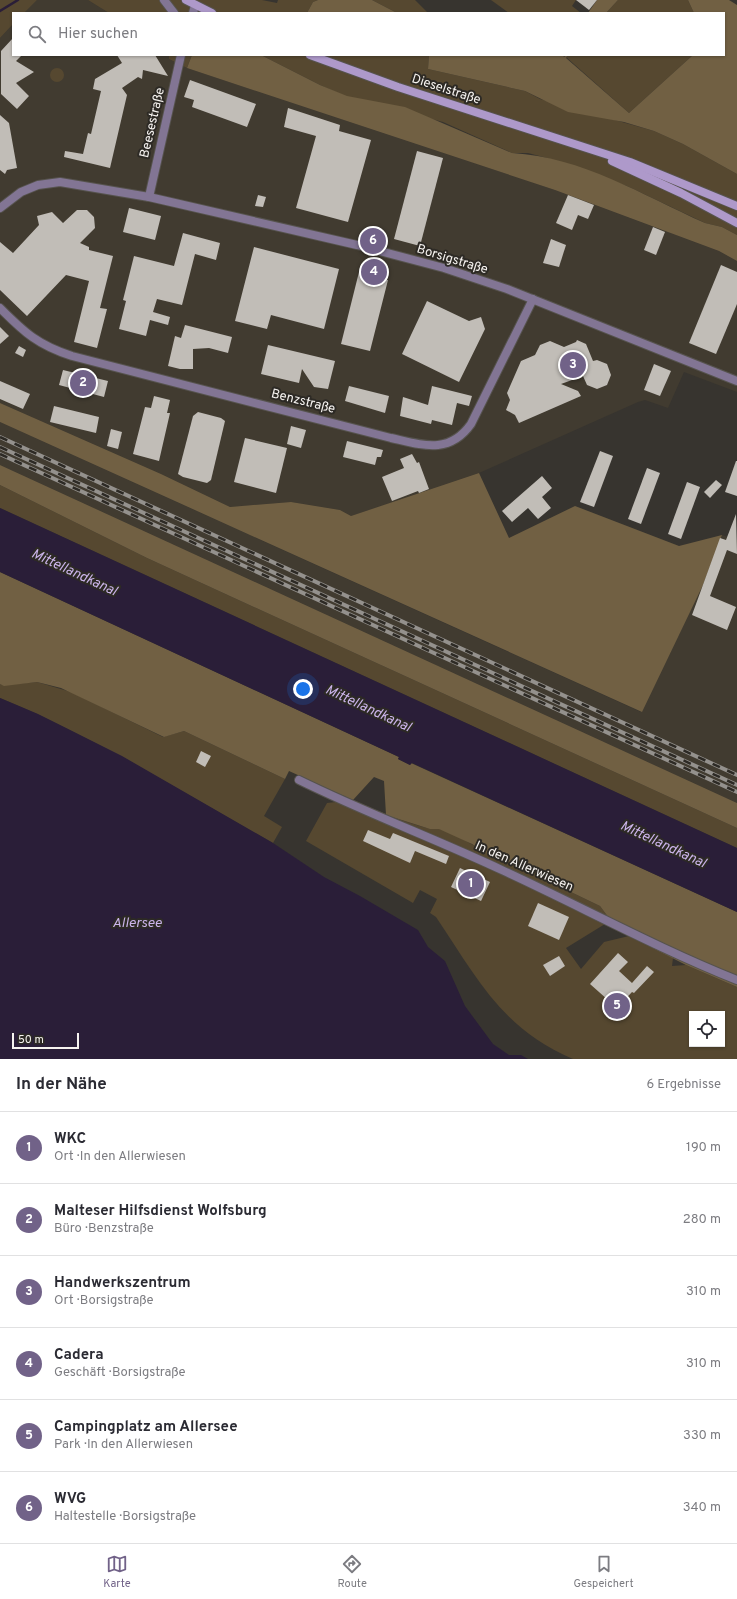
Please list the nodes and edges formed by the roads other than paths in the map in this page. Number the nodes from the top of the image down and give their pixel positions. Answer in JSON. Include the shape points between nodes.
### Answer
{"nodes":[{"id":1,"x":164,"y":0,"type":"edge"},
{"id":2,"x":186,"y":0,"type":"edge"},
{"id":3,"x":194,"y":9,"type":"edge"},
{"id":4,"x":173,"y":12,"type":"edge"},
{"id":5,"x":208,"y":12,"type":"edge"},
{"id":6,"x":181,"y":56,"type":"edge"},
{"id":7,"x":313,"y":56,"type":"edge"},
{"id":8,"x":576,"y":145,"type":"junction"},
{"id":9,"x":149,"y":197,"type":"junction"},
{"id":10,"x":737,"y":206,"type":"edge"},
{"id":11,"x":0,"y":208,"type":"edge"},
{"id":12,"x":737,"y":223,"type":"edge"},
{"id":13,"x":533,"y":299,"type":"junction"},
{"id":14,"x":0,"y":308,"type":"edge"},
{"id":15,"x":737,"y":381,"type":"edge"},
{"id":16,"x":298,"y":780,"type":"dead end"},
{"id":17,"x":737,"y":980,"type":"edge"}],
"edges":[{"from":1,"to":4,"type":"street"},
{"from":2,"to":3,"type":"main road"},
{"from":3,"to":5,"type":"main road"},
{"from":6,"to":9,"type":"street","name":"Beesestraße"},
{"from":7,"to":8,"type":"main road","name":"Dieselstraße","via":[[398,87]]},
{"from":8,"to":10,"type":"main road","name":"Dieselstraße","via":[[630,162]]},
{"from":8,"to":12,"type":"main road","name":"Dieselstraße","via":[[681,193]]},
{"from":9,"to":11,"type":"street","via":[[55,182],[21,192]]},
{"from":9,"to":13,"type":"street","name":"Borsigstraße","via":[[444,268]]},
{"from":13,"to":14,"type":"street","name":"Benzstraße","via":[[471,424],[454,441],[438,446],[404,441],[72,356],[42,345]]},
{"from":13,"to":15,"type":"street","name":"Borsigstraße"},
{"from":16,"to":17,"type":"street","name":"In den Allerwiesen","via":[[579,905],[681,957]]}]}
